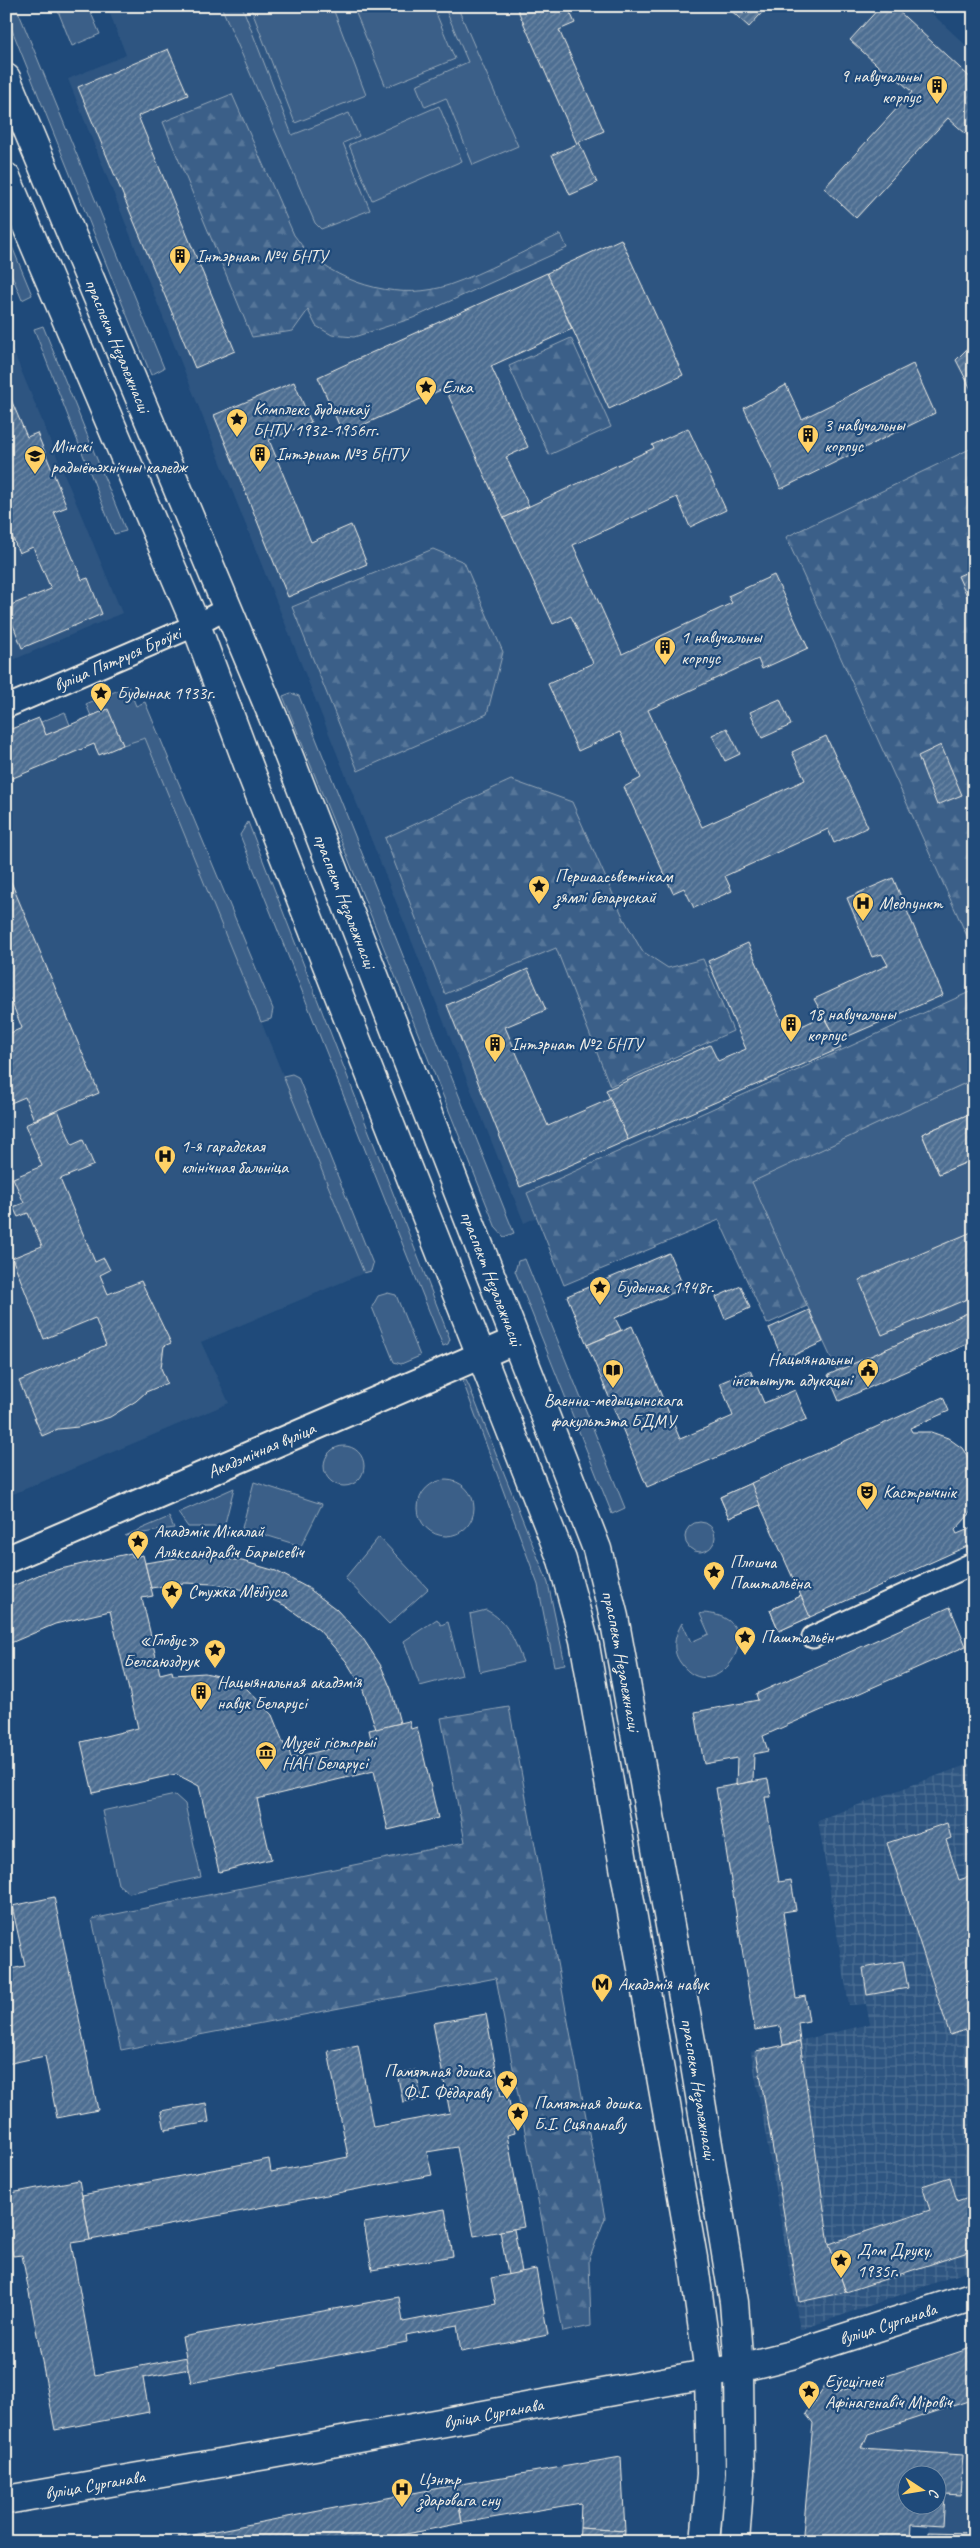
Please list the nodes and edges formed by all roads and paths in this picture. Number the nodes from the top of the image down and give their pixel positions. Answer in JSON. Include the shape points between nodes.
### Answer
{"nodes":[{"id":1,"x":6,"y":78,"type":"edge"},
{"id":2,"x":6,"y":177,"type":"edge"},
{"id":3,"x":228,"y":608,"type":"junction"},
{"id":4,"x":196,"y":625,"type":"junction"},
{"id":5,"x":6,"y":707,"type":"edge"},
{"id":6,"x":516,"y":1340,"type":"junction"},
{"id":7,"x":480,"y":1355,"type":"junction"},
{"id":8,"x":6,"y":1560,"type":"edge"},
{"id":9,"x":974,"y":1562,"type":"edge"},
{"id":10,"x":813,"y":1638,"type":"dead end"},
{"id":11,"x":974,"y":2296,"type":"edge"},
{"id":12,"x":739,"y":2368,"type":"junction"},
{"id":13,"x":709,"y":2373,"type":"junction"},
{"id":14,"x":6,"y":2500,"type":"edge"},
{"id":15,"x":705,"y":2542,"type":"edge"},
{"id":16,"x":735,"y":2542,"type":"edge"}],
"edges":[{"from":1,"to":3,"type":"main road","name":"праспект Незалежнасці"},
{"from":2,"to":4,"type":"main road","name":"праспект Незалежнасці"},
{"from":3,"to":4,"type":"street","name":"вуліца Пятруся Броўкі"},
{"from":3,"to":6,"type":"main road","name":"праспект Незалежнасці"},
{"from":4,"to":5,"type":"street","name":"вуліца Пятруся Броўкі"},
{"from":4,"to":7,"type":"main road","name":"праспект Незалежнасці"},
{"from":6,"to":7,"type":"street","name":"Акадэмічная вуліца"},
{"from":6,"to":12,"type":"main road","name":"праспект Незалежнасці","via":[[597,1549],[614,1617],[695,2066],[734,2302]]},
{"from":7,"to":8,"type":"street","name":"Акадэмічная вуліца"},
{"from":7,"to":13,"type":"main road","name":"праспект Незалежнасці","via":[[562,1560],[584,1640],[693,2258]]},
{"from":9,"to":10,"type":"street"},
{"from":11,"to":12,"type":"main road","name":"вуліца Сурганава"},
{"from":12,"to":13,"type":"main road","name":"вуліца Сурганава"},
{"from":12,"to":16,"type":"main road","name":"праспект Незалежнасці","via":[[740,2473]]},
{"from":13,"to":14,"type":"main road","name":"вуліца Сурганава","via":[[266,2456]]},
{"from":13,"to":15,"type":"main road","name":"праспект Незалежнасці","via":[[711,2474]]}]}
